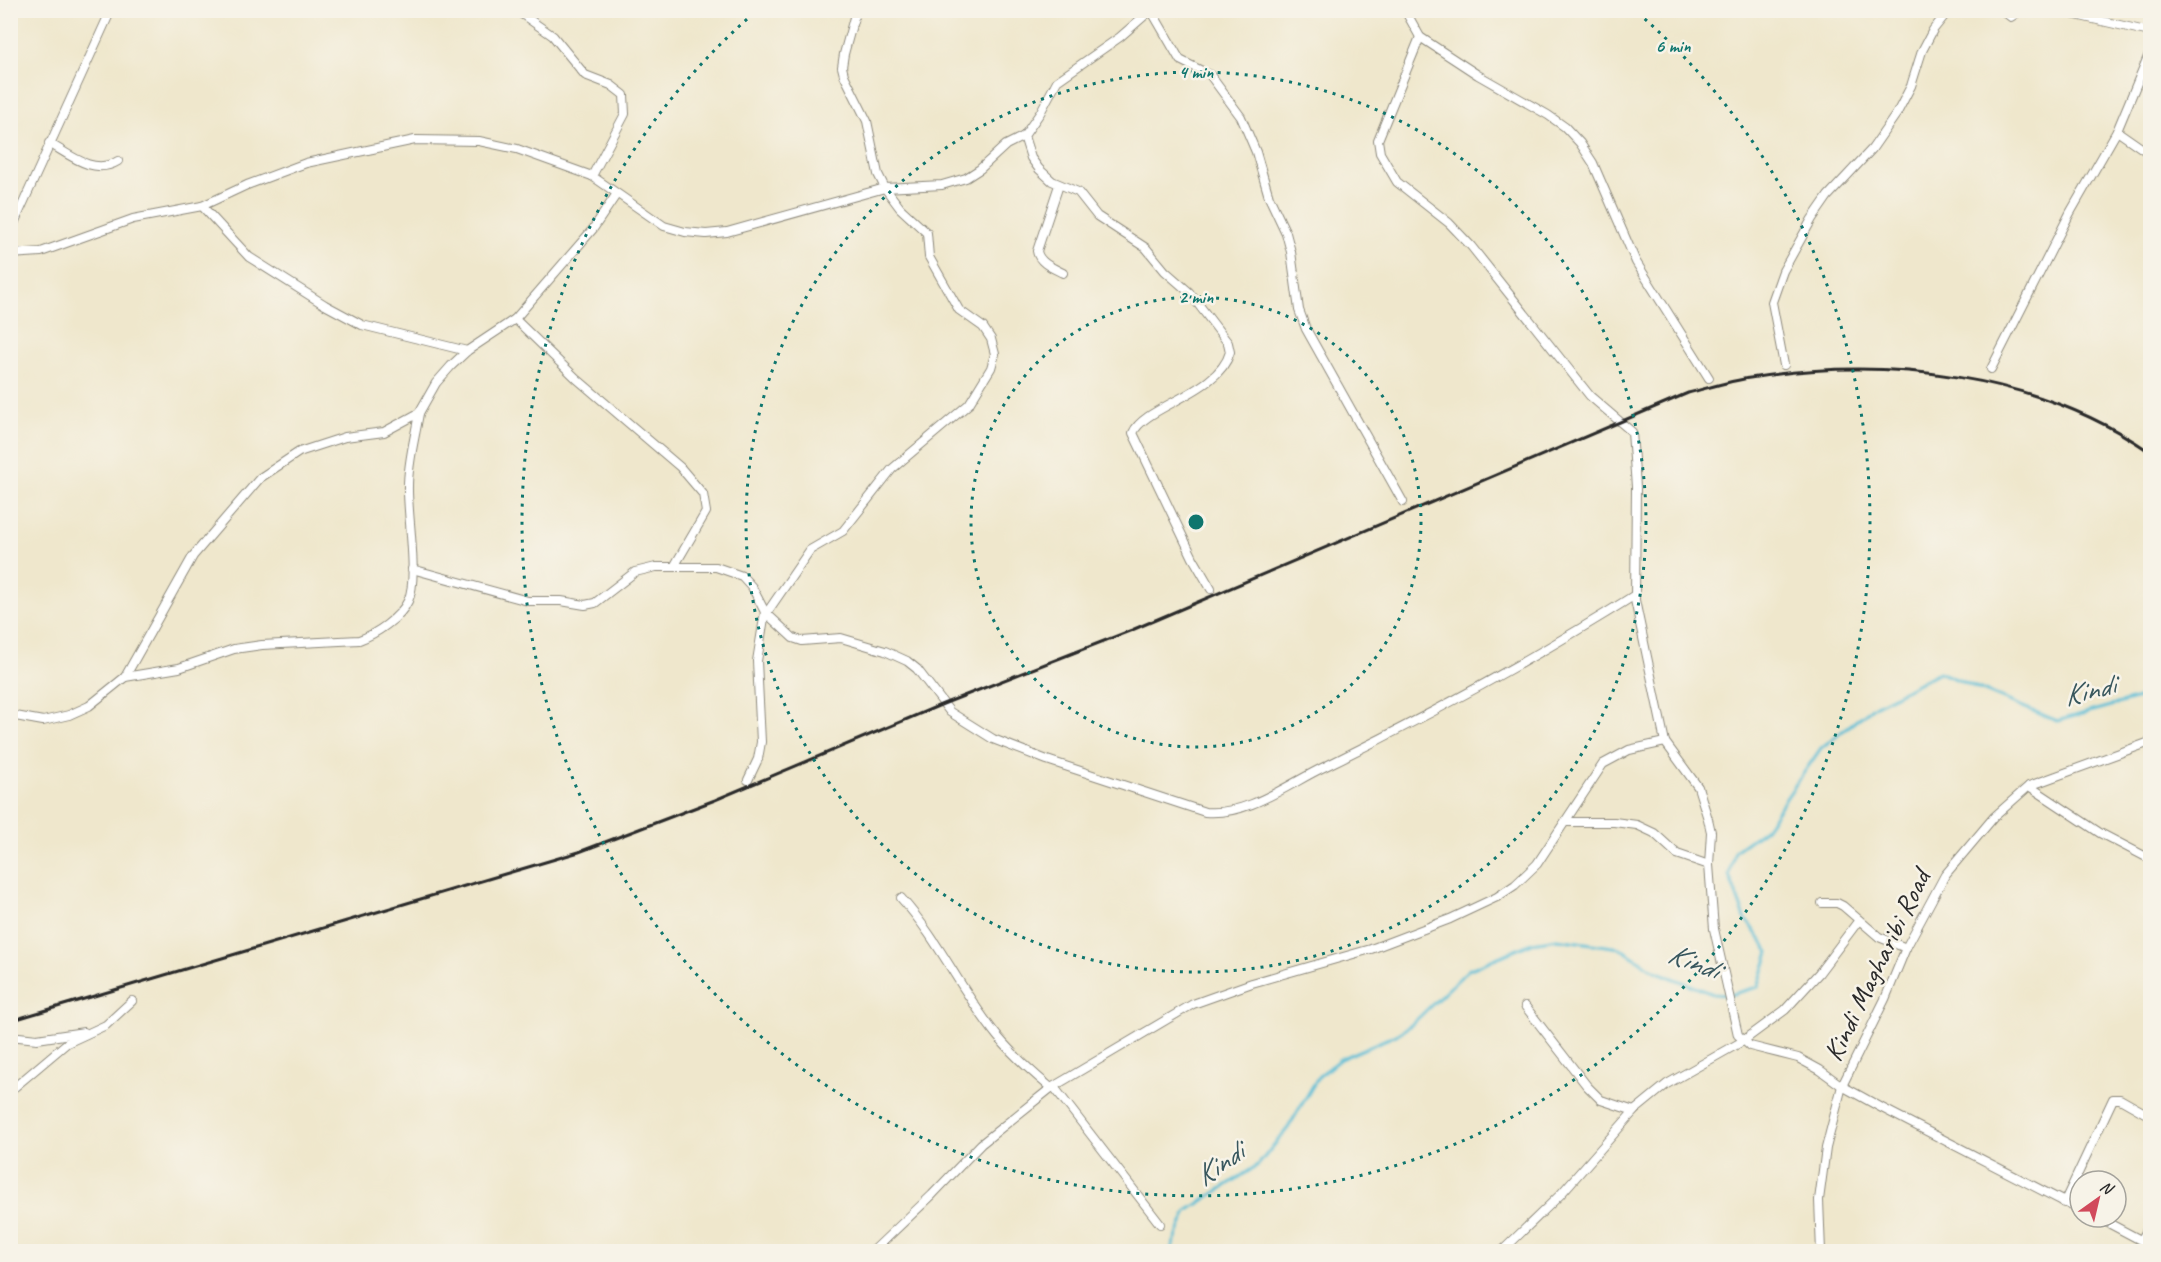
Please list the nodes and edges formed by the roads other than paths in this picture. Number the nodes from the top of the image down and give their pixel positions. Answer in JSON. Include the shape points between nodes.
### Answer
{"nodes":[{"id":1,"x":111,"y":10,"type":"edge"},
{"id":2,"x":516,"y":10,"type":"edge"},
{"id":3,"x":856,"y":10,"type":"edge"},
{"id":4,"x":1406,"y":10,"type":"edge"},
{"id":5,"x":1949,"y":10,"type":"edge"},
{"id":6,"x":2002,"y":10,"type":"edge"},
{"id":7,"x":2021,"y":10,"type":"edge"},
{"id":8,"x":2054,"y":10,"type":"edge"},
{"id":9,"x":2151,"y":32,"type":"edge"},
{"id":10,"x":1420,"y":37,"type":"junction"},
{"id":11,"x":2151,"y":52,"type":"edge"},
{"id":12,"x":2117,"y":131,"type":"junction"},
{"id":13,"x":1024,"y":136,"type":"junction"},
{"id":14,"x":49,"y":143,"type":"junction"},
{"id":15,"x":2151,"y":154,"type":"edge"},
{"id":16,"x":118,"y":161,"type":"dead end"},
{"id":17,"x":592,"y":176,"type":"junction"},
{"id":18,"x":1059,"y":185,"type":"junction"},
{"id":19,"x":885,"y":188,"type":"junction"},
{"id":20,"x":616,"y":195,"type":"junction"},
{"id":21,"x":202,"y":206,"type":"junction"},
{"id":22,"x":10,"y":232,"type":"edge"},
{"id":23,"x":10,"y":254,"type":"edge"},
{"id":24,"x":1063,"y":273,"type":"dead end"},
{"id":25,"x":514,"y":320,"type":"junction"},
{"id":26,"x":467,"y":351,"type":"junction"},
{"id":27,"x":1784,"y":365,"type":"dead end"},
{"id":28,"x":1991,"y":369,"type":"dead end"},
{"id":29,"x":1709,"y":378,"type":"dead end"},
{"id":30,"x":419,"y":413,"type":"junction"},
{"id":31,"x":1403,"y":502,"type":"dead end"},
{"id":32,"x":675,"y":565,"type":"junction"},
{"id":33,"x":412,"y":569,"type":"junction"},
{"id":34,"x":1211,"y":588,"type":"dead end"},
{"id":35,"x":1635,"y":596,"type":"junction"},
{"id":36,"x":766,"y":613,"type":"junction"},
{"id":37,"x":125,"y":677,"type":"junction"},
{"id":38,"x":10,"y":715,"type":"edge"},
{"id":39,"x":1665,"y":742,"type":"junction"},
{"id":40,"x":2151,"y":742,"type":"edge"},
{"id":41,"x":748,"y":780,"type":"dead end"},
{"id":42,"x":2029,"y":786,"type":"junction"},
{"id":43,"x":1566,"y":822,"type":"junction"},
{"id":44,"x":2151,"y":859,"type":"edge"},
{"id":45,"x":1709,"y":865,"type":"junction"},
{"id":46,"x":901,"y":898,"type":"dead end"},
{"id":47,"x":1822,"y":903,"type":"dead end"},
{"id":48,"x":1859,"y":920,"type":"junction"},
{"id":49,"x":1906,"y":948,"type":"junction"},
{"id":50,"x":132,"y":1000,"type":"dead end"},
{"id":51,"x":1525,"y":1006,"type":"dead end"},
{"id":52,"x":106,"y":1025,"type":"junction"},
{"id":53,"x":10,"y":1036,"type":"edge"},
{"id":54,"x":1743,"y":1041,"type":"junction"},
{"id":55,"x":1842,"y":1086,"type":"junction"},
{"id":56,"x":1052,"y":1088,"type":"junction"},
{"id":57,"x":10,"y":1091,"type":"edge"},
{"id":58,"x":1634,"y":1111,"type":"junction"},
{"id":59,"x":2151,"y":1116,"type":"edge"},
{"id":60,"x":2064,"y":1203,"type":"junction"},
{"id":61,"x":2068,"y":1205,"type":"edge"},
{"id":62,"x":1160,"y":1224,"type":"dead end"},
{"id":63,"x":2151,"y":1225,"type":"edge"},
{"id":64,"x":2122,"y":1229,"type":"edge"},
{"id":65,"x":2142,"y":1239,"type":"junction"},
{"id":66,"x":2151,"y":1245,"type":"edge"},
{"id":67,"x":872,"y":1251,"type":"edge"},
{"id":68,"x":1501,"y":1251,"type":"edge"},
{"id":69,"x":1821,"y":1251,"type":"edge"}],
"edges":[{"from":1,"to":14,"type":"street"},
{"from":2,"to":17,"type":"street","via":[[553,36],[585,75],[611,85],[624,96],[625,114]]},
{"from":3,"to":19,"type":"street","via":[[842,67],[867,121],[878,174]]},
{"from":4,"to":10,"type":"street"},
{"from":5,"to":27,"type":"street","via":[[1922,51],[1897,113],[1872,149],[1817,211],[1783,271],[1772,302]]},
{"from":6,"to":7,"type":"street","via":[[2011,17]]},
{"from":8,"to":9,"type":"street"},
{"from":10,"to":29,"type":"street","via":[[1548,115],[1580,143],[1593,163],[1636,262]]},
{"from":10,"to":35,"type":"street","via":[[1378,140],[1380,153],[1397,182],[1472,246],[1590,396],[1632,432]]},
{"from":11,"to":12,"type":"street"},
{"from":12,"to":15,"type":"street"},
{"from":12,"to":28,"type":"street","via":[[2070,213]]},
{"from":13,"to":18,"type":"street","via":[[1031,158]]},
{"from":13,"to":19,"type":"street","via":[[1006,145],[966,178],[942,185]]},
{"from":13,"to":31,"type":"street","via":[[1057,81],[1151,10],[1180,60],[1210,75],[1241,117],[1286,233],[1306,329]]},
{"from":14,"to":16,"type":"street","via":[[101,168]]},
{"from":14,"to":22,"type":"street"},
{"from":17,"to":20,"type":"street"},
{"from":17,"to":21,"type":"street","via":[[517,149],[479,141],[415,140],[306,163]]},
{"from":18,"to":24,"type":"street","via":[[1037,251],[1044,263]]},
{"from":18,"to":34,"type":"street","via":[[1078,192],[1098,216],[1146,248],[1189,292],[1228,343],[1230,352],[1222,369],[1185,398],[1141,422],[1133,433]]},
{"from":19,"to":20,"type":"street","via":[[810,211],[706,234],[664,226]]},
{"from":19,"to":36,"type":"street","via":[[927,233],[934,269],[958,310],[988,333],[995,354],[969,404],[892,469],[843,531],[810,550]]},
{"from":20,"to":25,"type":"street","via":[[586,238]]},
{"from":21,"to":23,"type":"street","via":[[133,219],[41,252]]},
{"from":21,"to":26,"type":"street","via":[[249,257],[325,305],[362,325]]},
{"from":25,"to":26,"type":"street"},
{"from":25,"to":32,"type":"street","via":[[680,467],[703,494],[706,512]]},
{"from":26,"to":30,"type":"street","via":[[436,383]]},
{"from":30,"to":33,"type":"street","via":[[408,468]]},
{"from":30,"to":37,"type":"street","via":[[384,432],[345,437],[299,452],[260,478],[193,556]]},
{"from":32,"to":33,"type":"street","via":[[634,572],[594,603],[585,605],[528,601]]},
{"from":32,"to":36,"type":"street","via":[[716,567],[742,576]]},
{"from":33,"to":37,"type":"street","via":[[408,601],[370,636],[234,649],[179,668]]},
{"from":35,"to":36,"type":"street","via":[[1546,652],[1412,723],[1267,796],[1222,813],[1205,812],[993,739],[950,712],[907,661],[841,638],[793,638]]},
{"from":35,"to":39,"type":"street"},
{"from":36,"to":41,"type":"street","via":[[757,671],[761,742]]},
{"from":37,"to":38,"type":"street","via":[[89,706],[69,715],[44,721]]},
{"from":39,"to":43,"type":"street","via":[[1629,750],[1603,764]]},
{"from":39,"to":45,"type":"street","via":[[1698,787],[1711,832]]},
{"from":40,"to":42,"type":"street","name":"Kindi Magharibi Road"},
{"from":42,"to":44,"type":"street","via":[[2100,833]]},
{"from":42,"to":49,"type":"street","name":"Kindi Magharibi Road","via":[[1994,818],[1945,875]]},
{"from":43,"to":45,"type":"street","via":[[1637,825],[1654,833],[1677,854]]},
{"from":43,"to":56,"type":"street","via":[[1527,875],[1497,897],[1371,949],[1193,1004]]},
{"from":45,"to":54,"type":"street","via":[[1722,971],[1738,1035]]},
{"from":46,"to":56,"type":"street","via":[[998,1036],[1019,1061]]},
{"from":47,"to":48,"type":"street","via":[[1837,903]]},
{"from":48,"to":49,"type":"street","via":[[1879,937]]},
{"from":48,"to":54,"type":"street","via":[[1785,1010]]},
{"from":49,"to":55,"type":"street","name":"Kindi Magharibi Road","via":[[1886,999]]},
{"from":50,"to":52,"type":"street"},
{"from":51,"to":58,"type":"street","via":[[1601,1100]]},
{"from":52,"to":53,"type":"street","via":[[60,1037]]},
{"from":52,"to":57,"type":"street","via":[[67,1043]]},
{"from":54,"to":55,"type":"street","via":[[1798,1058]]},
{"from":54,"to":58,"type":"street","via":[[1690,1070]]},
{"from":55,"to":60,"type":"street"},
{"from":55,"to":69,"type":"street","name":"Kindi Magharibi Road","via":[[1826,1148],[1819,1200]]},
{"from":56,"to":62,"type":"street"},
{"from":56,"to":67,"type":"street","via":[[981,1144]]},
{"from":58,"to":68,"type":"street","via":[[1560,1196]]},
{"from":59,"to":60,"type":"street","via":[[2113,1099]]},
{"from":60,"to":61,"type":"street"},
{"from":63,"to":65,"type":"street"},
{"from":64,"to":65,"type":"street"},
{"from":65,"to":66,"type":"street"}]}
